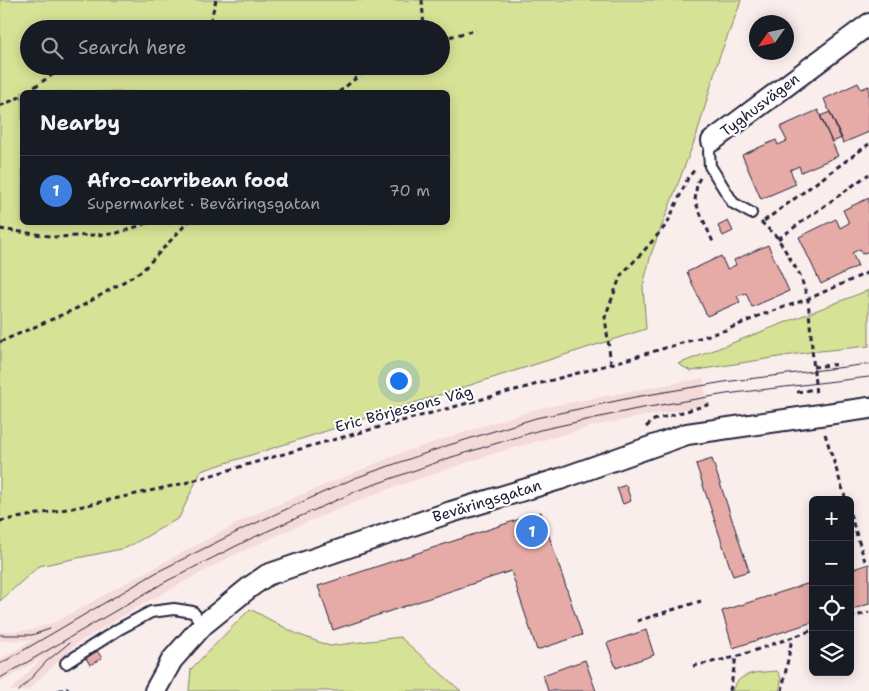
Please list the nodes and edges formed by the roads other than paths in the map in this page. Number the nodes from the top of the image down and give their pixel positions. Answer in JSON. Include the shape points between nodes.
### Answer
{"nodes":[{"id":1,"x":869,"y":24,"type":"edge"},
{"id":2,"x":710,"y":147,"type":"joint"},
{"id":3,"x":751,"y":213,"type":"road end"},
{"id":4,"x":869,"y":408,"type":"edge"},
{"id":5,"x":203,"y":625,"type":"junction"},
{"id":6,"x":66,"y":664,"type":"dead end"},
{"id":7,"x":155,"y":691,"type":"edge"}],
"edges":[{"from":1,"to":2,"type":"street","name":"Tyghusvägen"},
{"from":2,"to":3,"type":"lane","via":[[710,166],[733,204]]},
{"from":4,"to":5,"type":"street","name":"Beväringsgatan","via":[[687,434],[267,575]]},
{"from":5,"to":6,"type":"lane","via":[[193,612],[174,609],[151,612],[119,628]]},
{"from":5,"to":7,"type":"street","name":"Beväringsgatan","via":[[172,660]]}]}
